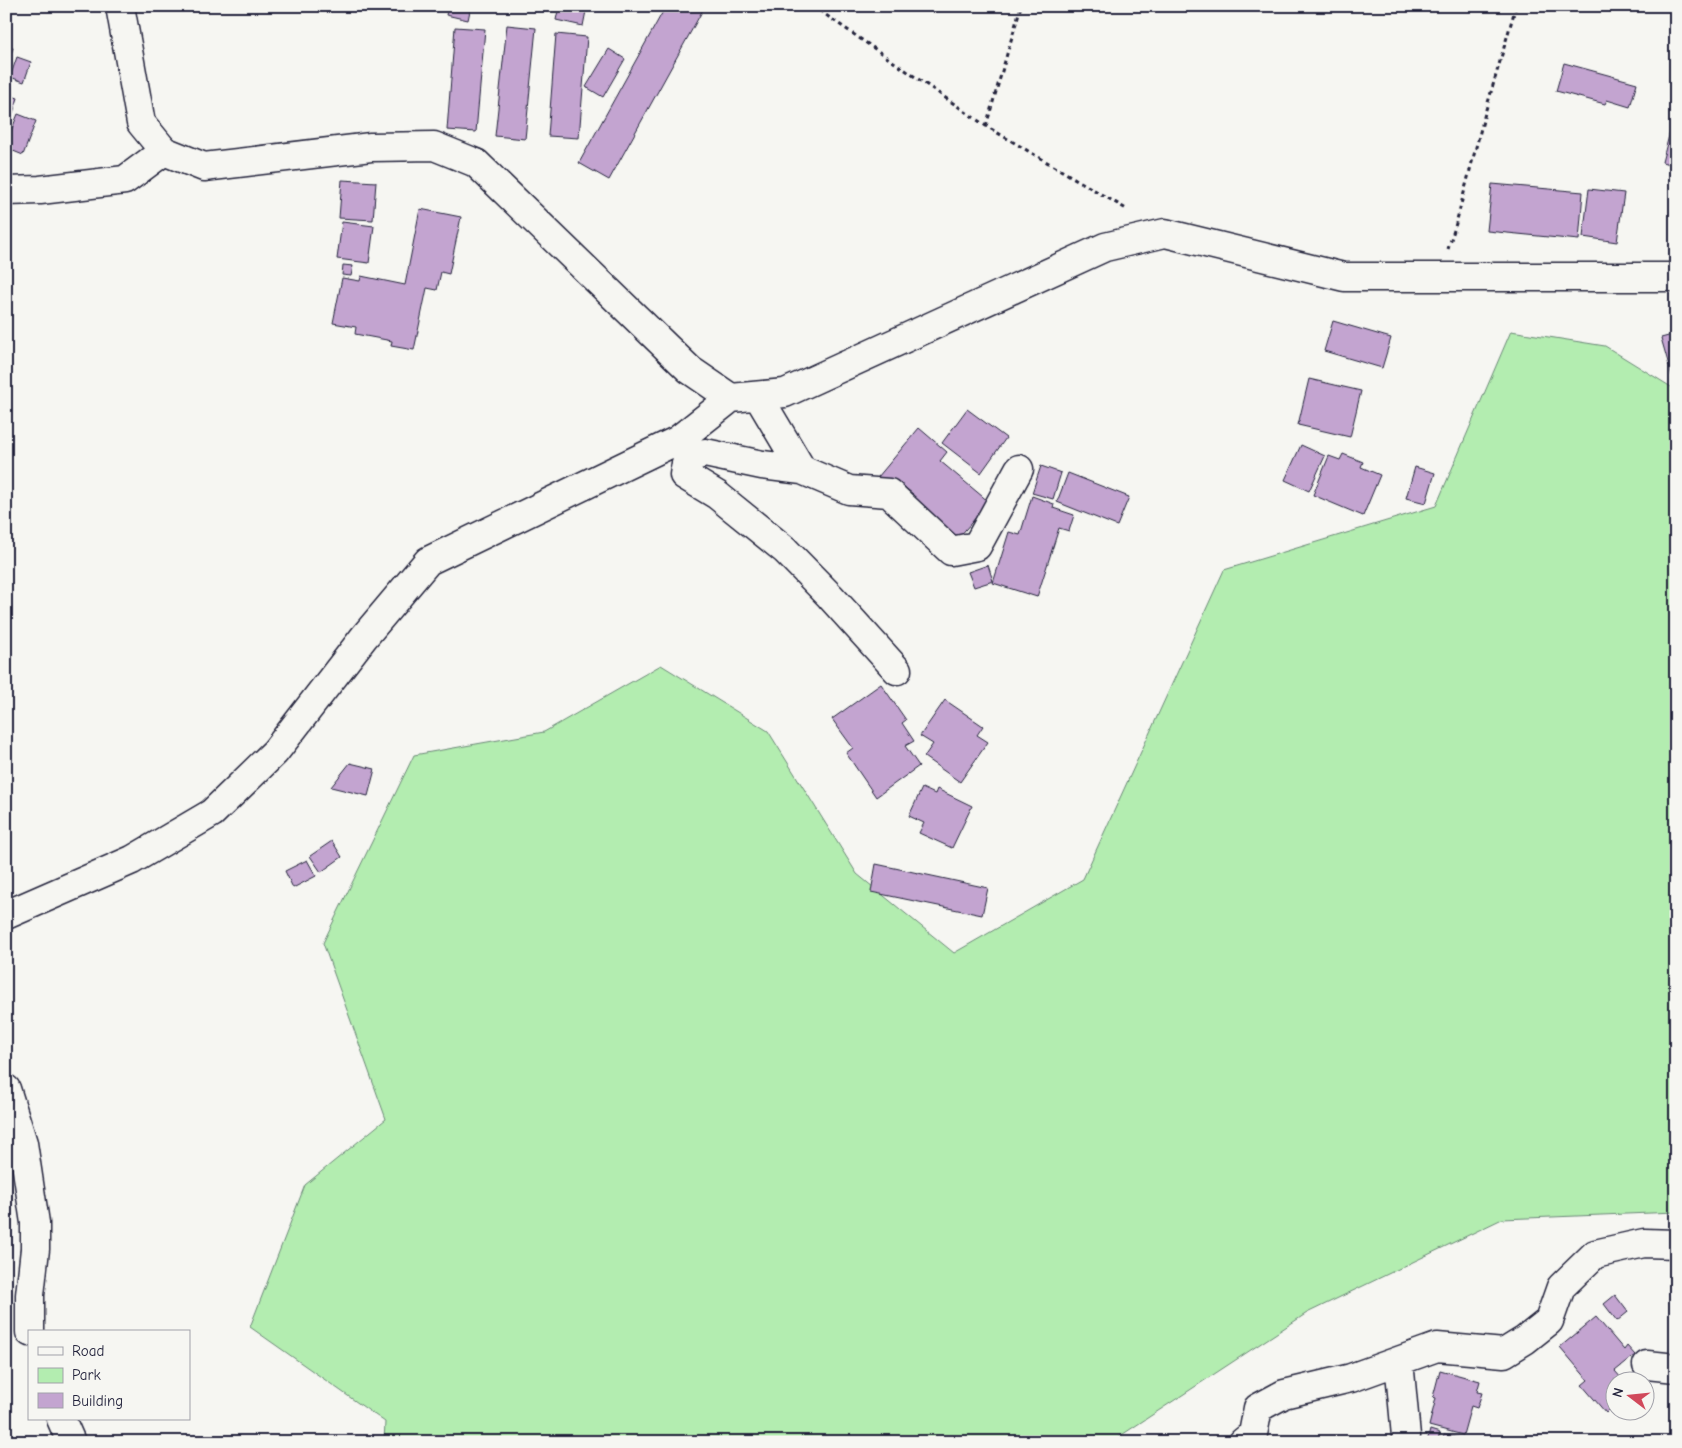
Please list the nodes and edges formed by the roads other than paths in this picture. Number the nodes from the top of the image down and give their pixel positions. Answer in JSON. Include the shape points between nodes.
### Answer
{"nodes":[{"id":1,"x":120,"y":6,"type":"edge"},
{"id":2,"x":164,"y":151,"type":"junction"},
{"id":3,"x":6,"y":192,"type":"edge"},
{"id":4,"x":1676,"y":277,"type":"edge"},
{"id":5,"x":758,"y":396,"type":"junction"},
{"id":6,"x":731,"y":398,"type":"junction"},
{"id":7,"x":1019,"y":469,"type":"dead end"},
{"id":8,"x":802,"y":470,"type":"junction"},
{"id":9,"x":897,"y":670,"type":"dead end"},
{"id":10,"x":6,"y":915,"type":"edge"},
{"id":11,"x":6,"y":1090,"type":"edge"},
{"id":12,"x":1676,"y":1244,"type":"edge"},
{"id":13,"x":30,"y":1330,"type":"edge"},
{"id":14,"x":1399,"y":1361,"type":"junction"},
{"id":15,"x":1647,"y":1365,"type":"dead end"},
{"id":16,"x":1676,"y":1368,"type":"edge"},
{"id":17,"x":61,"y":1420,"type":"edge"},
{"id":18,"x":1406,"y":1436,"type":"dead end"},
{"id":19,"x":71,"y":1442,"type":"edge"},
{"id":20,"x":1243,"y":1442,"type":"edge"}],
"edges":[{"from":1,"to":2,"type":"street","via":[[141,123]]},
{"from":2,"to":3,"type":"street","via":[[125,180]]},
{"from":2,"to":6,"type":"street","via":[[204,167],[371,147],[434,146],[476,163],[690,370]]},
{"from":4,"to":5,"type":"street","via":[[1344,277],[1165,232],[1104,247],[784,393]]},
{"from":5,"to":6,"type":"street"},
{"from":5,"to":8,"type":"street"},
{"from":6,"to":10,"type":"street","via":[[678,440],[428,562],[364,637],[276,752],[212,813],[132,860]]},
{"from":7,"to":8,"type":"street","via":[[976,546],[951,551],[888,494],[849,490]]},
{"from":8,"to":9,"type":"street","via":[[705,453],[687,458],[684,475],[717,494],[785,550]]},
{"from":11,"to":13,"type":"street","via":[[23,1143],[35,1223]]},
{"from":12,"to":14,"type":"street","via":[[1644,1243],[1595,1254],[1560,1287],[1549,1321],[1504,1353],[1437,1347]]},
{"from":14,"to":18,"type":"street"},
{"from":14,"to":20,"type":"street","via":[[1351,1378],[1284,1394],[1258,1408],[1253,1434]]},
{"from":15,"to":16,"type":"street"},
{"from":17,"to":19,"type":"street"}]}
